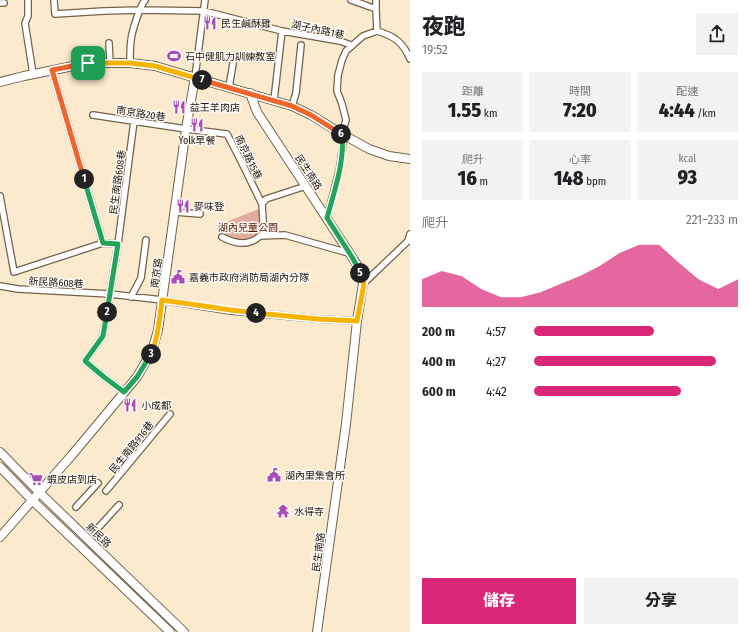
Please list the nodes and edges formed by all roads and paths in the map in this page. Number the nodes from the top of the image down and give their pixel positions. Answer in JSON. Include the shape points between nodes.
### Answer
{"nodes":[{"id":1,"x":28,"y":0,"type":"edge"},
{"id":2,"x":54,"y":0,"type":"edge"},
{"id":3,"x":145,"y":0,"type":"edge"},
{"id":4,"x":206,"y":0,"type":"edge"},
{"id":5,"x":351,"y":0,"type":"edge"},
{"id":6,"x":376,"y":0,"type":"edge"},
{"id":7,"x":376,"y":9,"type":"junction"},
{"id":8,"x":140,"y":10,"type":"junction"},
{"id":9,"x":204,"y":11,"type":"junction"},
{"id":10,"x":282,"y":31,"type":"junction"},
{"id":11,"x":377,"y":31,"type":"junction"},
{"id":12,"x":109,"y":43,"type":"dead end"},
{"id":13,"x":301,"y":45,"type":"dead end"},
{"id":14,"x":351,"y":45,"type":"junction"},
{"id":15,"x":234,"y":58,"type":"dead end"},
{"id":16,"x":410,"y":59,"type":"edge"},
{"id":17,"x":130,"y":63,"type":"junction"},
{"id":18,"x":110,"y":64,"type":"junction"},
{"id":19,"x":52,"y":70,"type":"junction"},
{"id":20,"x":33,"y":74,"type":"junction"},
{"id":21,"x":195,"y":77,"type":"junction"},
{"id":22,"x":0,"y":82,"type":"edge"},
{"id":23,"x":228,"y":87,"type":"junction"},
{"id":24,"x":250,"y":93,"type":"junction"},
{"id":25,"x":274,"y":100,"type":"junction"},
{"id":26,"x":292,"y":106,"type":"junction"},
{"id":27,"x":93,"y":115,"type":"dead end"},
{"id":28,"x":134,"y":121,"type":"junction"},
{"id":29,"x":186,"y":129,"type":"junction"},
{"id":30,"x":342,"y":134,"type":"junction"},
{"id":31,"x":410,"y":159,"type":"edge"},
{"id":32,"x":306,"y":186,"type":"junction"},
{"id":33,"x":0,"y":196,"type":"edge"},
{"id":34,"x":262,"y":204,"type":"junction"},
{"id":35,"x":175,"y":212,"type":"junction"},
{"id":36,"x":200,"y":214,"type":"dead end"},
{"id":37,"x":327,"y":218,"type":"junction"},
{"id":38,"x":410,"y":234,"type":"edge"},
{"id":39,"x":264,"y":236,"type":"junction"},
{"id":40,"x":222,"y":237,"type":"dead end"},
{"id":41,"x":146,"y":240,"type":"dead end"},
{"id":42,"x":103,"y":243,"type":"junction"},
{"id":43,"x":118,"y":244,"type":"junction"},
{"id":44,"x":348,"y":250,"type":"junction"},
{"id":45,"x":364,"y":284,"type":"junction"},
{"id":46,"x":0,"y":286,"type":"edge"},
{"id":47,"x":110,"y":294,"type":"junction"},
{"id":48,"x":131,"y":297,"type":"junction"},
{"id":49,"x":162,"y":300,"type":"junction"},
{"id":50,"x":357,"y":321,"type":"junction"},
{"id":51,"x":124,"y":392,"type":"junction"},
{"id":52,"x":170,"y":414,"type":"dead end"},
{"id":53,"x":0,"y":452,"type":"edge"},
{"id":54,"x":0,"y":467,"type":"edge"},
{"id":55,"x":98,"y":483,"type":"dead end"},
{"id":56,"x":106,"y":491,"type":"dead end"},
{"id":57,"x":40,"y":492,"type":"junction"},
{"id":58,"x":33,"y":500,"type":"junction"},
{"id":59,"x":119,"y":504,"type":"dead end"},
{"id":60,"x":76,"y":507,"type":"dead end"},
{"id":61,"x":98,"y":528,"type":"dead end"},
{"id":62,"x":0,"y":537,"type":"edge"},
{"id":63,"x":170,"y":632,"type":"edge"},
{"id":64,"x":184,"y":632,"type":"edge"},
{"id":65,"x":317,"y":632,"type":"edge"}],
"edges":[{"from":1,"to":20,"type":"street","via":[[25,24]]},
{"from":2,"to":8,"type":"street","name":"湖子內路1巷","via":[[54,14]]},
{"from":3,"to":8,"type":"street"},
{"from":4,"to":9,"type":"street"},
{"from":5,"to":7,"type":"street"},
{"from":6,"to":7,"type":"street"},
{"from":7,"to":11,"type":"street"},
{"from":8,"to":9,"type":"street","name":"湖子內路1巷"},
{"from":8,"to":17,"type":"street","via":[[131,39]]},
{"from":9,"to":10,"type":"street","name":"湖子內路1巷"},
{"from":9,"to":21,"type":"street"},
{"from":10,"to":14,"type":"street","name":"湖子內路1巷"},
{"from":10,"to":25,"type":"street","name":"湖子內路1巷"},
{"from":11,"to":14,"type":"street","via":[[363,36]]},
{"from":11,"to":16,"type":"street","via":[[395,39]]},
{"from":12,"to":18,"type":"street"},
{"from":13,"to":26,"type":"street","via":[[296,93]]},
{"from":14,"to":30,"type":"street","via":[[346,50],[338,75],[337,91],[346,120]]},
{"from":15,"to":23,"type":"street"},
{"from":17,"to":18,"type":"street"},
{"from":17,"to":21,"type":"street","via":[[155,66]]},
{"from":18,"to":19,"type":"street","via":[[88,63]]},
{"from":19,"to":20,"type":"street"},
{"from":19,"to":42,"type":"street","name":"民生南路608巷"},
{"from":20,"to":22,"type":"street"},
{"from":21,"to":23,"type":"street"},
{"from":21,"to":29,"type":"street","name":"南京路"},
{"from":23,"to":24,"type":"street"},
{"from":24,"to":25,"type":"street"},
{"from":24,"to":32,"type":"street","name":"民生南路","via":[[257,112]]},
{"from":25,"to":26,"type":"street"},
{"from":26,"to":30,"type":"street"},
{"from":27,"to":28,"type":"street","name":"南京路20巷"},
{"from":28,"to":29,"type":"street","name":"南京路20巷"},
{"from":28,"to":43,"type":"street","name":"民生南路608巷"},
{"from":29,"to":34,"type":"street","name":"南京路15巷","via":[[227,134]]},
{"from":29,"to":35,"type":"street","name":"南京路"},
{"from":30,"to":31,"type":"street","via":[[369,149],[389,156]]},
{"from":30,"to":37,"type":"street","via":[[340,167]]},
{"from":32,"to":34,"type":"street","via":[[266,199]]},
{"from":32,"to":37,"type":"street","name":"民生南路"},
{"from":33,"to":42,"type":"street","via":[[14,272]]},
{"from":34,"to":39,"type":"street","name":"南京路15巷"},
{"from":35,"to":36,"type":"street"},
{"from":35,"to":49,"type":"street","name":"南京路"},
{"from":37,"to":44,"type":"street","name":"民生南路"},
{"from":38,"to":45,"type":"street","via":[[408,241]]},
{"from":39,"to":40,"type":"street","via":[[243,243],[231,242]]},
{"from":39,"to":44,"type":"street","via":[[285,235],[345,252]]},
{"from":41,"to":48,"type":"street","via":[[141,278]]},
{"from":42,"to":43,"type":"street"},
{"from":43,"to":47,"type":"street","name":"民生南路608巷"},
{"from":44,"to":45,"type":"street","name":"民生南路"},
{"from":45,"to":50,"type":"street","name":"民生南路"},
{"from":46,"to":47,"type":"street","name":"新民路608巷"},
{"from":47,"to":48,"type":"street","name":"新民路608巷"},
{"from":47,"to":51,"type":"street","name":"民生南路608巷","via":[[103,336],[85,361]]},
{"from":48,"to":49,"type":"street","name":"新民路608巷"},
{"from":49,"to":50,"type":"street","name":"新民路608巷","via":[[231,310]]},
{"from":49,"to":51,"type":"street","name":"南京路","via":[[152,351],[137,377]]},
{"from":50,"to":65,"type":"street","name":"民生南路","via":[[344,438]]},
{"from":51,"to":57,"type":"street","name":"南京路"},
{"from":52,"to":56,"type":"street","name":"民生南路916巷"},
{"from":53,"to":57,"type":"street","name":"新民路"},
{"from":54,"to":58,"type":"street","name":"新民路"},
{"from":55,"to":60,"type":"street"},
{"from":57,"to":58,"type":"street","name":"南京路"},
{"from":57,"to":64,"type":"street","name":"新民路"},
{"from":58,"to":62,"type":"street","name":"南京路"},
{"from":58,"to":63,"type":"street","name":"新民路"},
{"from":59,"to":61,"type":"street"}]}
